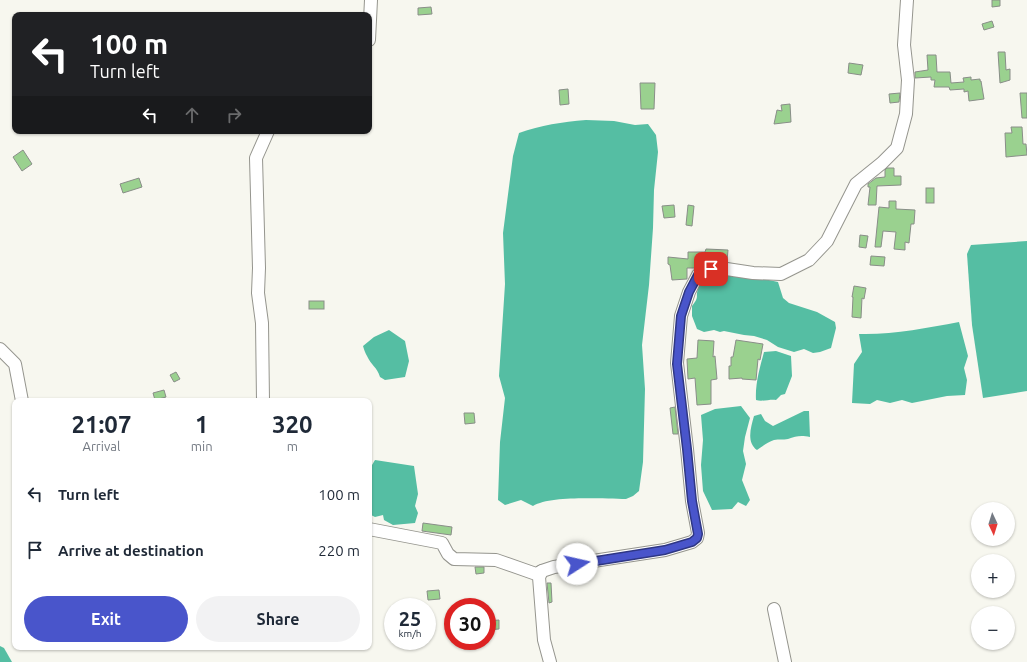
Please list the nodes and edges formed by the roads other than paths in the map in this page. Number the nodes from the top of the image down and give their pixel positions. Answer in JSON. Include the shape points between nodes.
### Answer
{"nodes":[{"id":1,"x":370,"y":0,"type":"edge"},
{"id":2,"x":907,"y":0,"type":"edge"},
{"id":3,"x":370,"y":12,"type":"edge"},
{"id":4,"x":267,"y":134,"type":"edge"},
{"id":5,"x":0,"y":349,"type":"edge"},
{"id":6,"x":21,"y":398,"type":"edge"},
{"id":7,"x":263,"y":398,"type":"edge"},
{"id":8,"x":372,"y":530,"type":"edge"},
{"id":9,"x":542,"y":571,"type":"junction"},
{"id":10,"x":774,"y":609,"type":"dead end"},
{"id":11,"x":550,"y":662,"type":"edge"},
{"id":12,"x":785,"y":662,"type":"edge"}],
"edges":[{"from":1,"to":3,"type":"street"},
{"from":2,"to":9,"type":"street","via":[[904,45],[908,80],[906,114],[897,148],[856,184],[827,241],[809,260],[781,274],[770,275],[720,268],[702,271],[689,292],[681,316],[677,364],[697,538],[665,550]]},
{"from":4,"to":7,"type":"street","via":[[256,158]]},
{"from":5,"to":6,"type":"street","via":[[15,364]]},
{"from":8,"to":9,"type":"street","via":[[442,543],[454,559],[496,560],[536,574]]},
{"from":9,"to":11,"type":"street","via":[[539,577],[544,640]]},
{"from":10,"to":12,"type":"street"}]}
